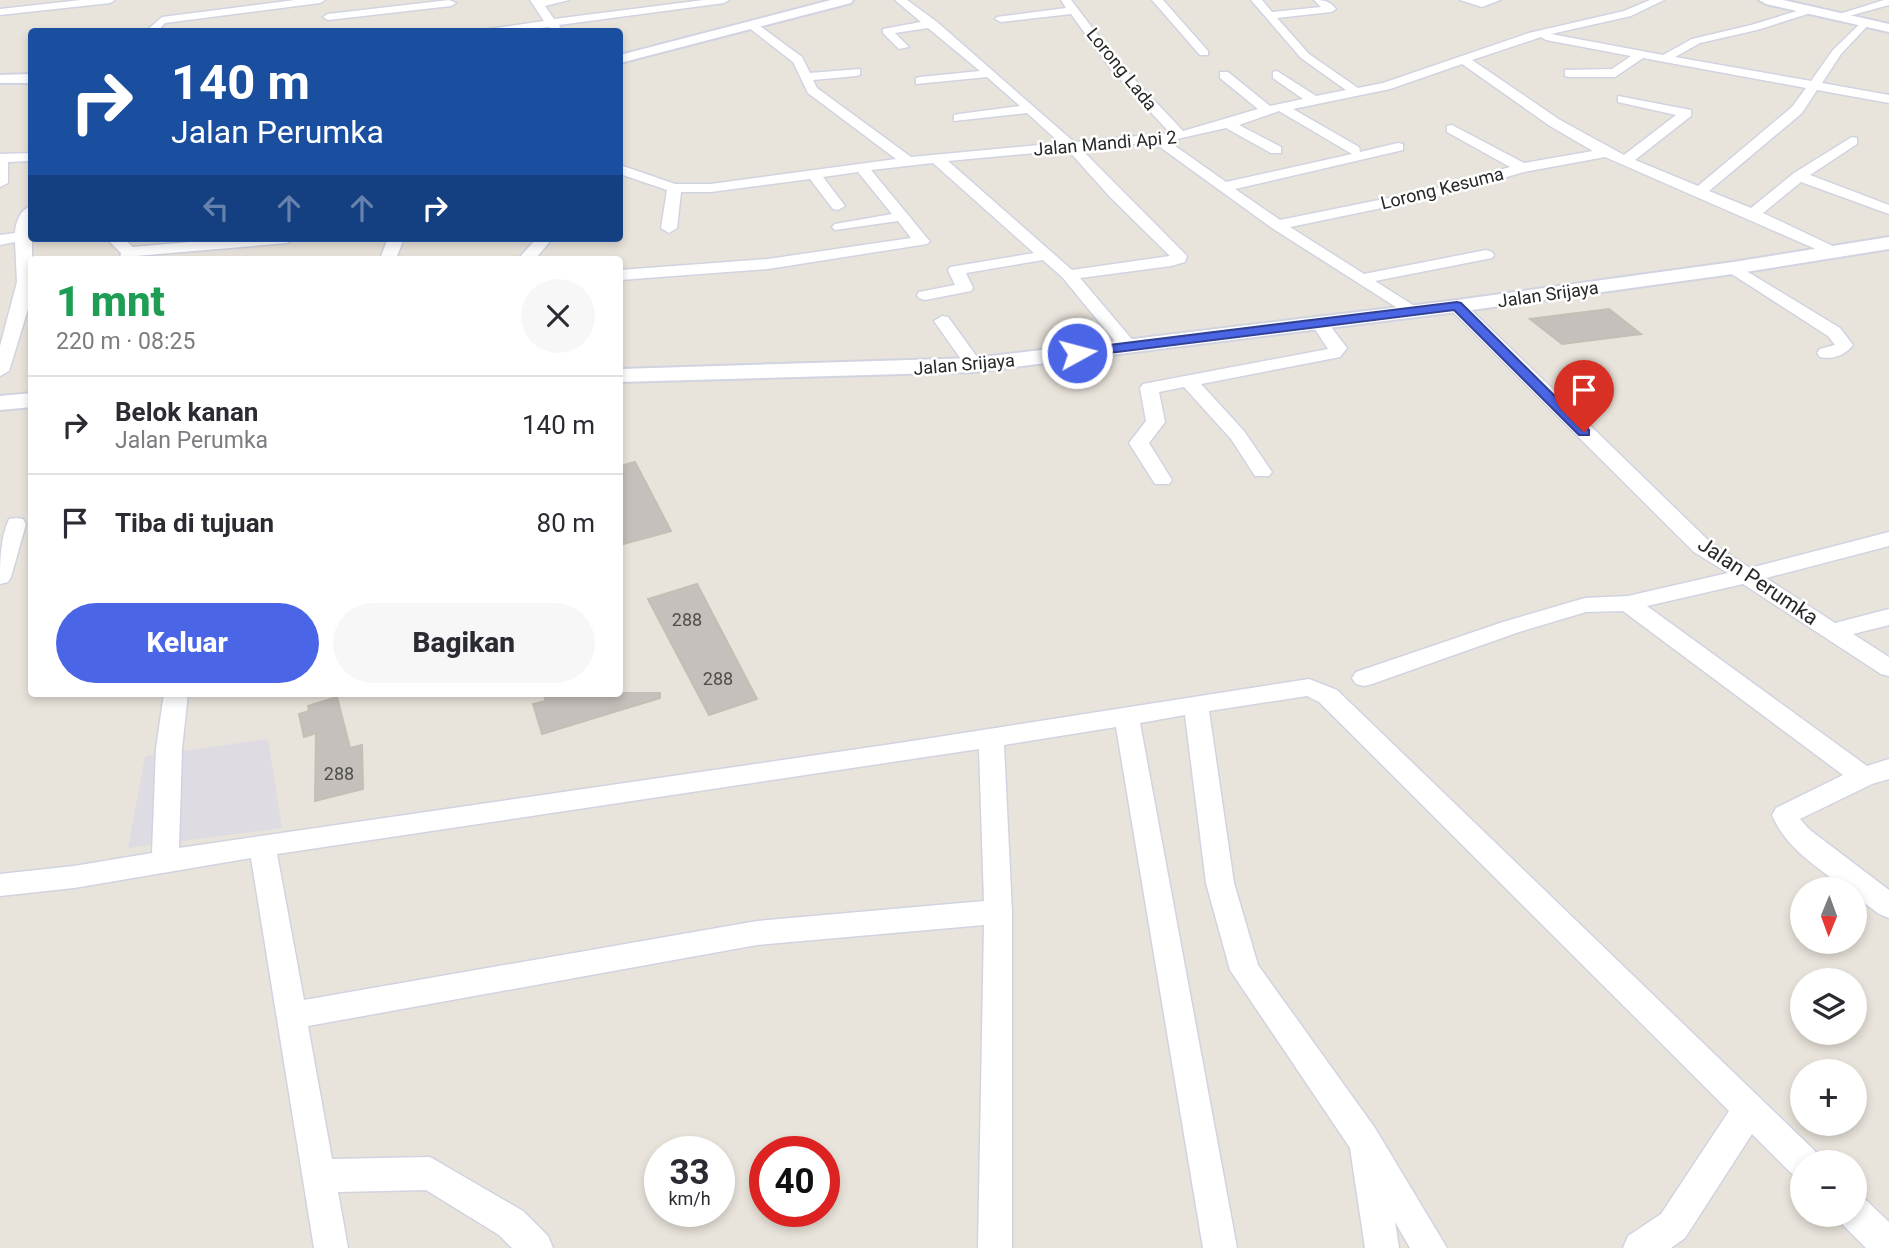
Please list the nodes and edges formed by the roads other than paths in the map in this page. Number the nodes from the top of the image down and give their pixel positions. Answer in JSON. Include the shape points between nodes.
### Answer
{"nodes":[{"id":1,"x":109,"y":0,"type":"edge"},
{"id":2,"x":321,"y":0,"type":"edge"},
{"id":3,"x":564,"y":0,"type":"edge"},
{"id":4,"x":724,"y":0,"type":"edge"},
{"id":5,"x":846,"y":0,"type":"edge"},
{"id":6,"x":900,"y":0,"type":"edge"},
{"id":7,"x":1157,"y":0,"type":"edge"},
{"id":8,"x":1256,"y":0,"type":"edge"},
{"id":9,"x":1319,"y":0,"type":"edge"},
{"id":10,"x":1465,"y":0,"type":"edge"},
{"id":11,"x":1495,"y":0,"type":"edge"},
{"id":12,"x":1659,"y":0,"type":"edge"},
{"id":13,"x":1766,"y":0,"type":"edge"},
{"id":14,"x":536,"y":2,"type":"edge"},
{"id":15,"x":1889,"y":2,"type":"edge"},
{"id":16,"x":1069,"y":5,"type":"edge"},
{"id":17,"x":1809,"y":5,"type":"edge"},
{"id":18,"x":0,"y":12,"type":"edge"},
{"id":19,"x":457,"y":14,"type":"edge"},
{"id":20,"x":1270,"y":15,"type":"junction"},
{"id":21,"x":1838,"y":16,"type":"junction"},
{"id":22,"x":328,"y":17,"type":"junction"},
{"id":23,"x":1001,"y":19,"type":"dead end"},
{"id":24,"x":1865,"y":22,"type":"junction"},
{"id":25,"x":933,"y":24,"type":"junction"},
{"id":26,"x":752,"y":25,"type":"junction"},
{"id":27,"x":554,"y":27,"type":"edge"},
{"id":28,"x":154,"y":28,"type":"edge"},
{"id":29,"x":326,"y":28,"type":"edge"},
{"id":30,"x":1889,"y":28,"type":"edge"},
{"id":31,"x":1532,"y":35,"type":"junction"},
{"id":32,"x":904,"y":47,"type":"dead end"},
{"id":33,"x":1204,"y":53,"type":"dead end"},
{"id":34,"x":1643,"y":53,"type":"junction"},
{"id":35,"x":1461,"y":58,"type":"junction"},
{"id":36,"x":1666,"y":58,"type":"junction"},
{"id":37,"x":623,"y":59,"type":"edge"},
{"id":38,"x":856,"y":72,"type":"dead end"},
{"id":39,"x":1569,"y":72,"type":"dead end"},
{"id":40,"x":990,"y":73,"type":"junction"},
{"id":41,"x":1224,"y":75,"type":"dead end"},
{"id":42,"x":1277,"y":75,"type":"dead end"},
{"id":43,"x":806,"y":77,"type":"junction"},
{"id":44,"x":28,"y":78,"type":"edge"},
{"id":45,"x":0,"y":79,"type":"edge"},
{"id":46,"x":920,"y":81,"type":"dead end"},
{"id":47,"x":1814,"y":84,"type":"junction"},
{"id":48,"x":1356,"y":92,"type":"junction"},
{"id":49,"x":1622,"y":99,"type":"dead end"},
{"id":50,"x":1889,"y":99,"type":"edge"},
{"id":51,"x":1314,"y":101,"type":"junction"},
{"id":52,"x":1030,"y":109,"type":"junction"},
{"id":53,"x":1274,"y":109,"type":"junction"},
{"id":54,"x":959,"y":118,"type":"dead end"},
{"id":55,"x":1228,"y":124,"type":"junction"},
{"id":56,"x":1452,"y":129,"type":"dead end"},
{"id":57,"x":1180,"y":136,"type":"junction"},
{"id":58,"x":1157,"y":140,"type":"junction"},
{"id":59,"x":1852,"y":141,"type":"dead end"},
{"id":60,"x":1071,"y":146,"type":"junction"},
{"id":61,"x":1398,"y":147,"type":"dead end"},
{"id":62,"x":1276,"y":150,"type":"dead end"},
{"id":63,"x":1354,"y":150,"type":"dead end"},
{"id":64,"x":1606,"y":153,"type":"junction"},
{"id":65,"x":28,"y":157,"type":"edge"},
{"id":66,"x":0,"y":158,"type":"edge"},
{"id":67,"x":937,"y":159,"type":"junction"},
{"id":68,"x":908,"y":161,"type":"junction"},
{"id":69,"x":1625,"y":161,"type":"junction"},
{"id":70,"x":862,"y":168,"type":"junction"},
{"id":71,"x":1522,"y":168,"type":"junction"},
{"id":72,"x":623,"y":170,"type":"edge"},
{"id":73,"x":814,"y":175,"type":"junction"},
{"id":74,"x":1799,"y":176,"type":"junction"},
{"id":75,"x":1,"y":183,"type":"edge"},
{"id":76,"x":1224,"y":187,"type":"junction"},
{"id":77,"x":674,"y":188,"type":"junction"},
{"id":78,"x":1699,"y":192,"type":"junction"},
{"id":79,"x":838,"y":206,"type":"dead end"},
{"id":80,"x":1889,"y":210,"type":"edge"},
{"id":81,"x":1753,"y":214,"type":"junction"},
{"id":82,"x":28,"y":215,"type":"edge"},
{"id":83,"x":903,"y":216,"type":"junction"},
{"id":84,"x":1277,"y":225,"type":"junction"},
{"id":85,"x":840,"y":227,"type":"dead end"},
{"id":86,"x":669,"y":228,"type":"dead end"},
{"id":87,"x":23,"y":236,"type":"junction"},
{"id":88,"x":0,"y":240,"type":"edge"},
{"id":89,"x":117,"y":242,"type":"edge"},
{"id":90,"x":246,"y":242,"type":"edge"},
{"id":91,"x":541,"y":242,"type":"edge"},
{"id":92,"x":1889,"y":243,"type":"edge"},
{"id":93,"x":1834,"y":252,"type":"junction"},
{"id":94,"x":1048,"y":255,"type":"junction"},
{"id":95,"x":1486,"y":255,"type":"dead end"},
{"id":96,"x":129,"y":256,"type":"edge"},
{"id":97,"x":529,"y":256,"type":"edge"},
{"id":98,"x":1733,"y":268,"type":"junction"},
{"id":99,"x":623,"y":275,"type":"edge"},
{"id":100,"x":1069,"y":275,"type":"junction"},
{"id":101,"x":1362,"y":279,"type":"junction"},
{"id":102,"x":925,"y":295,"type":"dead end"},
{"id":103,"x":1457,"y":306,"type":"junction"},
{"id":104,"x":1410,"y":311,"type":"junction"},
{"id":105,"x":942,"y":321,"type":"dead end"},
{"id":106,"x":1319,"y":323,"type":"junction"},
{"id":107,"x":1129,"y":347,"type":"junction"},
{"id":108,"x":1826,"y":353,"type":"dead end"},
{"id":109,"x":974,"y":365,"type":"junction"},
{"id":110,"x":0,"y":371,"type":"edge"},
{"id":111,"x":623,"y":376,"type":"edge"},
{"id":112,"x":1187,"y":380,"type":"junction"},
{"id":113,"x":28,"y":400,"type":"edge"},
{"id":114,"x":0,"y":403,"type":"edge"},
{"id":115,"x":1262,"y":472,"type":"dead end"},
{"id":116,"x":1162,"y":480,"type":"dead end"},
{"id":117,"x":16,"y":524,"type":"edge"},
{"id":118,"x":1889,"y":539,"type":"edge"},
{"id":119,"x":1747,"y":576,"type":"junction"},
{"id":120,"x":0,"y":577,"type":"edge"},
{"id":121,"x":1628,"y":603,"type":"junction"},
{"id":122,"x":1889,"y":617,"type":"edge"},
{"id":123,"x":1833,"y":631,"type":"junction"},
{"id":124,"x":1889,"y":668,"type":"edge"},
{"id":125,"x":1364,"y":678,"type":"dead end"},
{"id":126,"x":176,"y":697,"type":"edge"},
{"id":127,"x":1196,"y":704,"type":"junction"},
{"id":128,"x":1126,"y":715,"type":"junction"},
{"id":129,"x":991,"y":737,"type":"junction"},
{"id":130,"x":1889,"y":769,"type":"edge"},
{"id":131,"x":1863,"y":777,"type":"junction"},
{"id":132,"x":262,"y":845,"type":"junction"},
{"id":133,"x":165,"y":862,"type":"junction"},
{"id":134,"x":0,"y":885,"type":"edge"},
{"id":135,"x":1889,"y":906,"type":"edge"},
{"id":136,"x":998,"y":912,"type":"junction"},
{"id":137,"x":290,"y":1016,"type":"junction"},
{"id":138,"x":1749,"y":1109,"type":"junction"},
{"id":139,"x":1363,"y":1139,"type":"junction"},
{"id":140,"x":1791,"y":1150,"type":"edge"},
{"id":141,"x":317,"y":1176,"type":"junction"},
{"id":142,"x":1867,"y":1225,"type":"edge"},
{"id":143,"x":1889,"y":1247,"type":"edge"},
{"id":144,"x":331,"y":1248,"type":"edge"},
{"id":145,"x":536,"y":1248,"type":"edge"},
{"id":146,"x":995,"y":1248,"type":"edge"},
{"id":147,"x":1220,"y":1248,"type":"edge"},
{"id":148,"x":1382,"y":1248,"type":"edge"},
{"id":149,"x":1430,"y":1248,"type":"edge"},
{"id":150,"x":1640,"y":1248,"type":"edge"}],
"edges":[{"from":1,"to":18,"type":"street"},
{"from":2,"to":22,"type":"street"},
{"from":2,"to":28,"type":"street","via":[[238,15],[162,20]]},
{"from":3,"to":14,"type":"street"},
{"from":4,"to":27,"type":"street"},
{"from":5,"to":26,"type":"street"},
{"from":6,"to":25,"type":"street"},
{"from":7,"to":33,"type":"street"},
{"from":8,"to":20,"type":"street"},
{"from":9,"to":20,"type":"street","via":[[1331,9]]},
{"from":10,"to":11,"type":"street","via":[[1482,5]]},
{"from":12,"to":31,"type":"street","name":"Jalan Mandi Api 2","via":[[1627,14]]},
{"from":13,"to":17,"type":"street"},
{"from":14,"to":27,"type":"street"},
{"from":15,"to":21,"type":"street"},
{"from":16,"to":23,"type":"street"},
{"from":16,"to":57,"type":"street","name":"Lorong Lada","via":[[1115,66]]},
{"from":17,"to":21,"type":"street"},
{"from":17,"to":36,"type":"street","via":[[1754,28],[1681,45]]},
{"from":19,"to":22,"type":"street"},
{"from":20,"to":48,"type":"street","via":[[1305,55]]},
{"from":21,"to":24,"type":"street"},
{"from":22,"to":29,"type":"street"},
{"from":24,"to":30,"type":"street"},
{"from":24,"to":47,"type":"street"},
{"from":25,"to":32,"type":"street","via":[[887,31]]},
{"from":25,"to":40,"type":"street"},
{"from":26,"to":37,"type":"street"},
{"from":26,"to":43,"type":"street","via":[[798,61]]},
{"from":31,"to":34,"type":"street"},
{"from":31,"to":35,"type":"street","name":"Jalan Mandi Api 2"},
{"from":34,"to":36,"type":"street"},
{"from":34,"to":39,"type":"street","via":[[1615,73]]},
{"from":35,"to":48,"type":"street","name":"Jalan Mandi Api 2","via":[[1386,86]]},
{"from":35,"to":64,"type":"street"},
{"from":36,"to":47,"type":"street"},
{"from":38,"to":43,"type":"street"},
{"from":40,"to":46,"type":"street"},
{"from":40,"to":52,"type":"street"},
{"from":41,"to":53,"type":"street"},
{"from":42,"to":51,"type":"street"},
{"from":43,"to":68,"type":"street","via":[[812,90]]},
{"from":44,"to":45,"type":"street"},
{"from":47,"to":50,"type":"street"},
{"from":47,"to":78,"type":"street","via":[[1797,110]]},
{"from":48,"to":51,"type":"street","name":"Jalan Mandi Api 2"},
{"from":49,"to":69,"type":"street","via":[[1686,114]]},
{"from":51,"to":53,"type":"street","name":"Jalan Mandi Api 2"},
{"from":52,"to":54,"type":"street"},
{"from":52,"to":60,"type":"street"},
{"from":53,"to":55,"type":"street","name":"Jalan Mandi Api 2"},
{"from":53,"to":63,"type":"street"},
{"from":55,"to":57,"type":"street","name":"Jalan Mandi Api 2"},
{"from":55,"to":62,"type":"street"},
{"from":56,"to":71,"type":"street"},
{"from":57,"to":58,"type":"street","name":"Jalan Mandi Api 2"},
{"from":58,"to":60,"type":"street","name":"Jalan Mandi Api 2"},
{"from":58,"to":76,"type":"street"},
{"from":59,"to":74,"type":"street"},
{"from":60,"to":67,"type":"street","name":"Jalan Mandi Api 2"},
{"from":60,"to":100,"type":"street","via":[[1179,259]]},
{"from":61,"to":76,"type":"street"},
{"from":64,"to":69,"type":"street"},
{"from":64,"to":71,"type":"street","name":"Lorong Kesuma"},
{"from":65,"to":66,"type":"street"},
{"from":66,"to":75,"type":"street"},
{"from":67,"to":68,"type":"street","name":"Jalan Mandi Api 2"},
{"from":67,"to":94,"type":"street"},
{"from":68,"to":70,"type":"street","name":"Jalan Mandi Api 2"},
{"from":69,"to":78,"type":"street"},
{"from":70,"to":73,"type":"street","name":"Jalan Mandi Api 2"},
{"from":70,"to":83,"type":"street"},
{"from":71,"to":84,"type":"street","name":"Lorong Kesuma","via":[[1440,192]]},
{"from":72,"to":77,"type":"street","name":"Jalan Mandi Api 2"},
{"from":73,"to":77,"type":"street","name":"Jalan Mandi Api 2","via":[[743,186]]},
{"from":73,"to":79,"type":"street"},
{"from":74,"to":80,"type":"street"},
{"from":74,"to":81,"type":"street"},
{"from":76,"to":84,"type":"street"},
{"from":77,"to":86,"type":"street"},
{"from":78,"to":81,"type":"street"},
{"from":81,"to":93,"type":"street"},
{"from":82,"to":87,"type":"street"},
{"from":83,"to":85,"type":"street"},
{"from":83,"to":99,"type":"street","via":[[922,241],[768,264]]},
{"from":84,"to":101,"type":"street"},
{"from":87,"to":88,"type":"street"},
{"from":87,"to":110,"type":"street","via":[[23,298]]},
{"from":89,"to":96,"type":"street"},
{"from":90,"to":96,"type":"street"},
{"from":91,"to":97,"type":"street"},
{"from":92,"to":93,"type":"street","name":"Jalan Srijaya"},
{"from":93,"to":98,"type":"street","name":"Jalan Srijaya"},
{"from":94,"to":100,"type":"street"},
{"from":94,"to":102,"type":"street","via":[[956,270],[965,288]]},
{"from":95,"to":101,"type":"street"},
{"from":98,"to":103,"type":"street","name":"Jalan Srijaya"},
{"from":98,"to":108,"type":"street","via":[[1834,332],[1844,345]]},
{"from":100,"to":107,"type":"street"},
{"from":101,"to":104,"type":"street"},
{"from":103,"to":104,"type":"street","name":"Jalan Srijaya"},
{"from":103,"to":119,"type":"street","name":"Jalan Perumka","via":[[1702,547]]},
{"from":104,"to":106,"type":"street","name":"Jalan Srijaya"},
{"from":105,"to":109,"type":"street"},
{"from":106,"to":107,"type":"street","name":"Jalan Srijaya"},
{"from":106,"to":112,"type":"street","via":[[1336,342],[1334,353]]},
{"from":107,"to":109,"type":"street","name":"Jalan Srijaya"},
{"from":109,"to":111,"type":"street","name":"Jalan Srijaya"},
{"from":112,"to":115,"type":"street"},
{"from":112,"to":116,"type":"street","via":[[1148,389],[1157,418],[1139,443]]},
{"from":113,"to":114,"type":"street"},
{"from":117,"to":120,"type":"street"},
{"from":118,"to":119,"type":"street"},
{"from":119,"to":121,"type":"street"},
{"from":119,"to":123,"type":"street","name":"Jalan Perumka"},
{"from":121,"to":125,"type":"street","via":[[1585,605]]},
{"from":121,"to":131,"type":"street"},
{"from":122,"to":123,"type":"street"},
{"from":123,"to":124,"type":"street","name":"Jalan Perumka"},
{"from":126,"to":133,"type":"street"},
{"from":127,"to":128,"type":"street"},
{"from":127,"to":138,"type":"street","via":[[1309,687],[1328,696]]},
{"from":127,"to":139,"type":"street","via":[[1220,883],[1245,970]]},
{"from":128,"to":129,"type":"street"},
{"from":128,"to":147,"type":"street"},
{"from":129,"to":132,"type":"street"},
{"from":129,"to":136,"type":"street"},
{"from":130,"to":131,"type":"street"},
{"from":131,"to":135,"type":"street","via":[[1785,814],[1800,838]]},
{"from":132,"to":133,"type":"street"},
{"from":132,"to":137,"type":"street"},
{"from":133,"to":134,"type":"street"},
{"from":136,"to":137,"type":"street","via":[[757,933]]},
{"from":136,"to":146,"type":"street"},
{"from":137,"to":141,"type":"street"},
{"from":138,"to":140,"type":"street"},
{"from":138,"to":150,"type":"street","via":[[1673,1226]]},
{"from":139,"to":148,"type":"street"},
{"from":139,"to":149,"type":"street"},
{"from":141,"to":144,"type":"street"},
{"from":141,"to":145,"type":"street","via":[[430,1173],[511,1223]]},
{"from":142,"to":143,"type":"street"}]}
